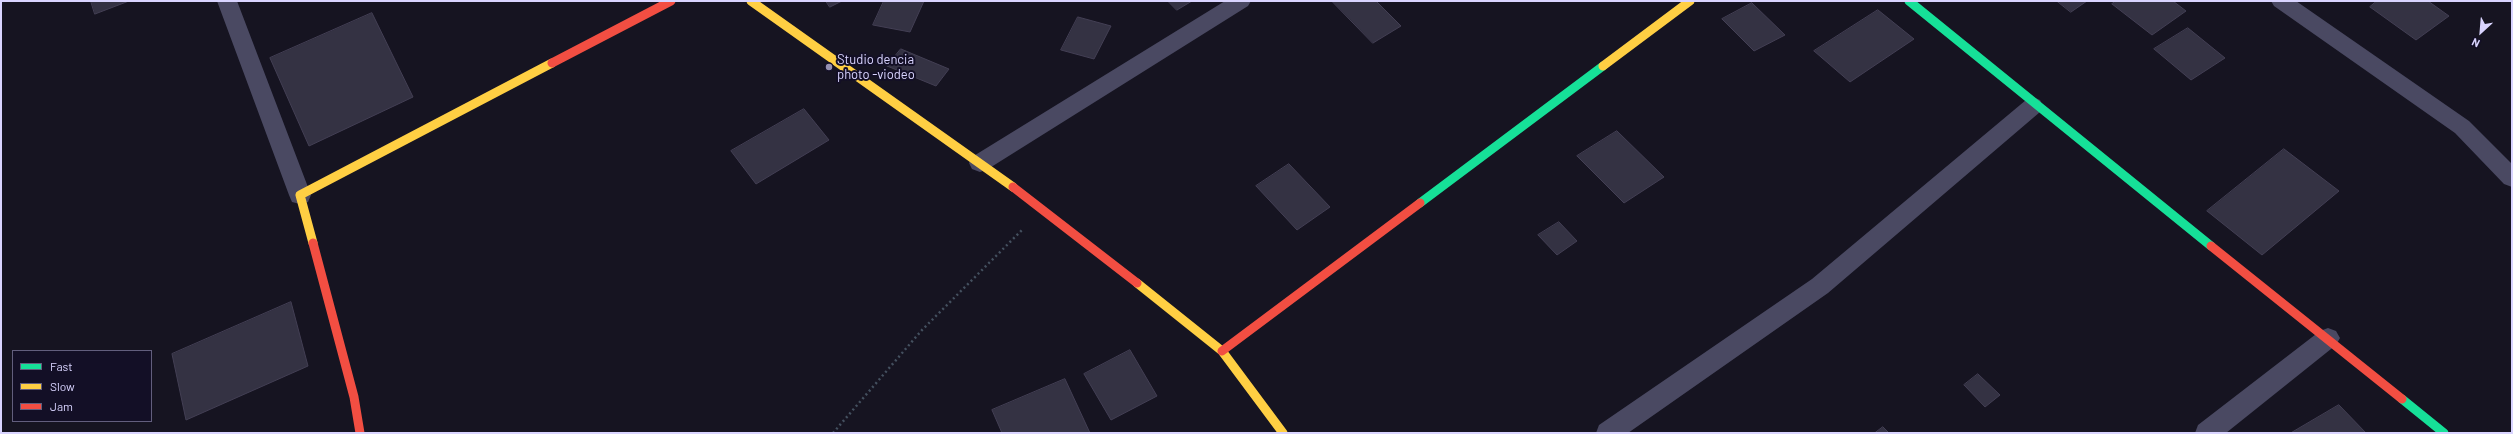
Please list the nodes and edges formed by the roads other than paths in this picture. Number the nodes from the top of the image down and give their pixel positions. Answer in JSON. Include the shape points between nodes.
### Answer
{"nodes":[{"id":1,"x":227,"y":1,"type":"edge"},
{"id":2,"x":671,"y":1,"type":"edge"},
{"id":3,"x":751,"y":1,"type":"edge"},
{"id":4,"x":1241,"y":1,"type":"edge"},
{"id":5,"x":1690,"y":1,"type":"edge"},
{"id":6,"x":1909,"y":1,"type":"edge"},
{"id":7,"x":2281,"y":1,"type":"edge"},
{"id":8,"x":2033,"y":106,"type":"junction"},
{"id":9,"x":980,"y":163,"type":"junction"},
{"id":10,"x":2512,"y":178,"type":"edge"},
{"id":11,"x":300,"y":195,"type":"junction"},
{"id":12,"x":2328,"y":338,"type":"junction"},
{"id":13,"x":1222,"y":350,"type":"junction"},
{"id":14,"x":360,"y":433,"type":"edge"},
{"id":15,"x":1283,"y":433,"type":"edge"},
{"id":16,"x":1608,"y":433,"type":"edge"},
{"id":17,"x":2207,"y":433,"type":"edge"},
{"id":18,"x":2444,"y":433,"type":"edge"}],
"edges":[{"from":1,"to":11,"type":"street"},
{"from":2,"to":11,"type":"street"},
{"from":3,"to":9,"type":"street"},
{"from":4,"to":9,"type":"street"},
{"from":5,"to":13,"type":"street"},
{"from":6,"to":8,"type":"street"},
{"from":7,"to":10,"type":"street","via":[[2462,127]]},
{"from":8,"to":12,"type":"street"},
{"from":8,"to":16,"type":"street","via":[[1820,286]]},
{"from":9,"to":13,"type":"street","via":[[1043,208]]},
{"from":11,"to":14,"type":"street","via":[[354,397]]},
{"from":12,"to":17,"type":"street"},
{"from":12,"to":18,"type":"street"},
{"from":13,"to":15,"type":"street"}]}
